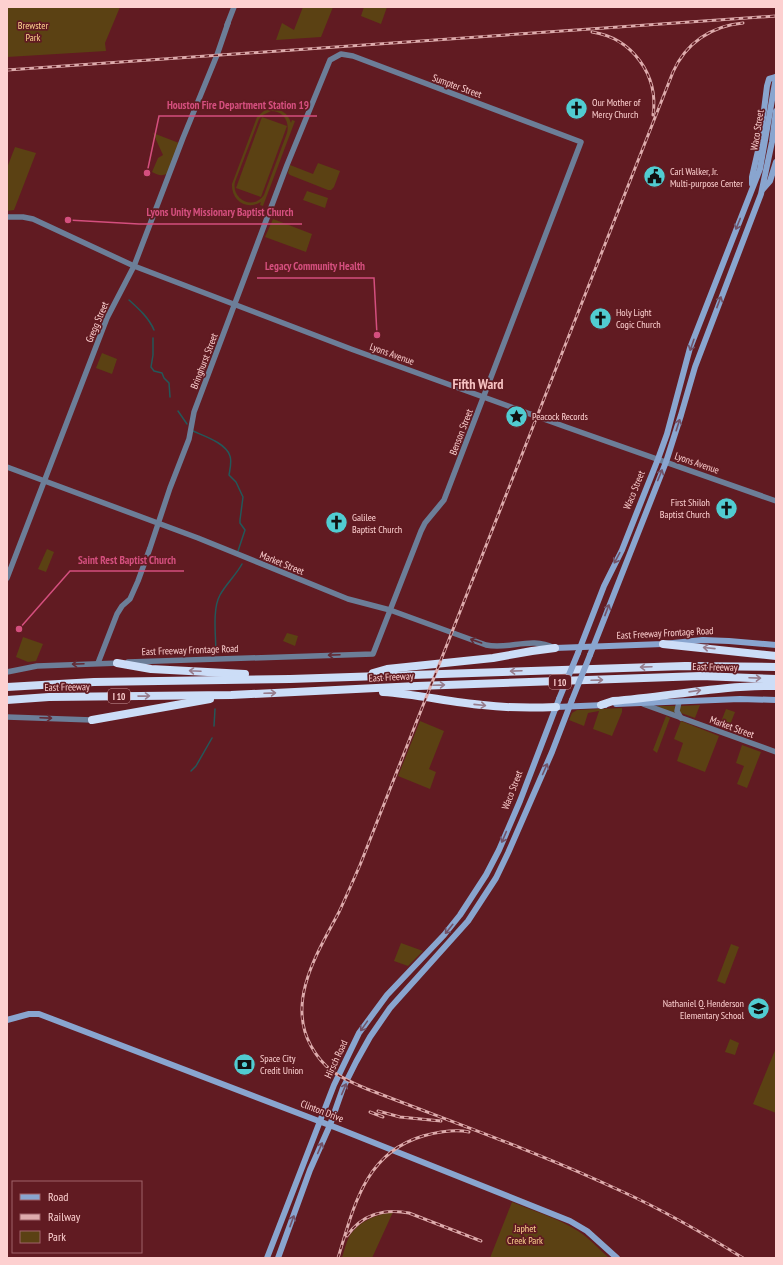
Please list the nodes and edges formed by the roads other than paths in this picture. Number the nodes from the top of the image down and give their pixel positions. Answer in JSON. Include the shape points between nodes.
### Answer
{"nodes":[{"id":1,"x":234,"y":7,"type":"edge"},
{"id":2,"x":328,"y":63,"type":"joint"},
{"id":3,"x":776,"y":77,"type":"edge"},
{"id":4,"x":774,"y":115,"type":"edge"},
{"id":5,"x":581,"y":142,"type":"joint"},
{"id":6,"x":776,"y":162,"type":"edge"},
{"id":7,"x":752,"y":188,"type":"junction"},
{"id":8,"x":762,"y":190,"type":"junction"},
{"id":9,"x":7,"y":218,"type":"edge"},
{"id":10,"x":134,"y":266,"type":"junction"},
{"id":11,"x":234,"y":304,"type":"junction"},
{"id":12,"x":484,"y":397,"type":"junction"},
{"id":13,"x":658,"y":459,"type":"junction"},
{"id":14,"x":666,"y":462,"type":"junction"},
{"id":15,"x":7,"y":467,"type":"edge"},
{"id":16,"x":45,"y":481,"type":"junction"},
{"id":17,"x":776,"y":501,"type":"edge"},
{"id":18,"x":633,"y":522,"type":"junction"},
{"id":19,"x":159,"y":524,"type":"junction"},
{"id":20,"x":641,"y":525,"type":"junction"},
{"id":21,"x":7,"y":578,"type":"edge"},
{"id":22,"x":390,"y":610,"type":"junction"},
{"id":23,"x":663,"y":644,"type":"junction"},
{"id":24,"x":776,"y":645,"type":"edge"},
{"id":25,"x":593,"y":646,"type":"junction"},
{"id":26,"x":555,"y":648,"type":"junction"},
{"id":27,"x":579,"y":650,"type":"junction"},
{"id":28,"x":374,"y":654,"type":"joint"},
{"id":29,"x":776,"y":656,"type":"edge"},
{"id":30,"x":98,"y":663,"type":"junction"},
{"id":31,"x":117,"y":663,"type":"junction"},
{"id":32,"x":776,"y":667,"type":"edge"},
{"id":33,"x":7,"y":672,"type":"edge"},
{"id":34,"x":363,"y":676,"type":"junction"},
{"id":35,"x":290,"y":679,"type":"junction"},
{"id":36,"x":776,"y":680,"type":"edge"},
{"id":37,"x":776,"y":686,"type":"edge"},
{"id":38,"x":10,"y":687,"type":"edge"},
{"id":39,"x":344,"y":690,"type":"junction"},
{"id":40,"x":231,"y":695,"type":"junction"},
{"id":41,"x":7,"y":700,"type":"edge"},
{"id":42,"x":776,"y":700,"type":"edge"},
{"id":43,"x":679,"y":702,"type":"junction"},
{"id":44,"x":557,"y":703,"type":"junction"},
{"id":45,"x":571,"y":703,"type":"junction"},
{"id":46,"x":643,"y":704,"type":"junction"},
{"id":47,"x":602,"y":705,"type":"junction"},
{"id":48,"x":7,"y":717,"type":"edge"},
{"id":49,"x":682,"y":718,"type":"junction"},
{"id":50,"x":92,"y":720,"type":"joint"},
{"id":51,"x":776,"y":752,"type":"edge"},
{"id":52,"x":473,"y":898,"type":"joint"},
{"id":53,"x":482,"y":900,"type":"joint"},
{"id":54,"x":7,"y":1020,"type":"edge"},
{"id":55,"x":320,"y":1121,"type":"junction"},
{"id":56,"x":330,"y":1125,"type":"junction"},
{"id":57,"x":267,"y":1258,"type":"edge"},
{"id":58,"x":278,"y":1258,"type":"edge"},
{"id":59,"x":617,"y":1258,"type":"edge"}],
"edges":[{"from":1,"to":10,"type":"street","name":"Gregg Street"},
{"from":2,"to":5,"type":"street","name":"Sumpter Street","via":[[338,55],[353,56]]},
{"from":2,"to":11,"type":"street","name":"Bringhurst Street"},
{"from":3,"to":4,"type":"main road","name":"Waco Street"},
{"from":3,"to":7,"type":"main road","via":[[769,79],[767,86]]},
{"from":4,"to":7,"type":"main road","name":"Waco Street","via":[[760,169]]},
{"from":4,"to":8,"type":"main road","name":"Waco Street","via":[[771,149]]},
{"from":5,"to":12,"type":"street","name":"Benson Street"},
{"from":6,"to":8,"type":"main road","via":[[770,181]]},
{"from":7,"to":13,"type":"main road","name":"Waco Street","one_way":true,"via":[[690,348]]},
{"from":14,"to":8,"type":"main road","name":"Waco Street","one_way":true,"via":[[695,367]]},
{"from":9,"to":10,"type":"street","name":"Lyons Avenue","via":[[33,219]]},
{"from":10,"to":11,"type":"street","name":"Lyons Avenue"},
{"from":10,"to":16,"type":"street","name":"Gregg Street","via":[[107,318]]},
{"from":11,"to":12,"type":"street","name":"Lyons Avenue"},
{"from":11,"to":19,"type":"street","name":"Bringhurst Street","via":[[194,412],[189,439]]},
{"from":12,"to":13,"type":"street","name":"Lyons Avenue"},
{"from":12,"to":22,"type":"street","name":"Benson Street","via":[[444,500],[423,526]]},
{"from":13,"to":14,"type":"street","name":"Lyons Avenue"},
{"from":13,"to":18,"type":"main road","name":"Waco Street"},
{"from":14,"to":17,"type":"street","name":"Lyons Avenue"},
{"from":20,"to":14,"type":"main road","name":"Waco Street","one_way":true},
{"from":15,"to":16,"type":"street","name":"Market Street"},
{"from":16,"to":19,"type":"street","name":"Market Street"},
{"from":16,"to":21,"type":"street","name":"Gregg Street"},
{"from":18,"to":20,"type":"main road"},
{"from":18,"to":27,"type":"main road","name":"Waco Street","one_way":true,"via":[[622,550],[607,577]]},
{"from":19,"to":22,"type":"street","name":"Market Street","via":[[348,599]]},
{"from":19,"to":30,"type":"street","name":"Bringhurst Street","via":[[132,594],[117,614]]},
{"from":25,"to":20,"type":"main road","name":"Waco Street","one_way":true},
{"from":26,"to":22,"type":"street","name":"Market Street","one_way":true,"via":[[529,642],[496,647]]},
{"from":22,"to":28,"type":"street","name":"Benson Street"},
{"from":23,"to":24,"type":"main road","name":"East Freeway Frontage Road","via":[[704,640]]},
{"from":23,"to":25,"type":"main road","name":"East Freeway Frontage Road"},
{"from":29,"to":23,"type":"highway","one_way":true},
{"from":25,"to":27,"type":"main road","name":"East Freeway Frontage Road"},
{"from":25,"to":45,"type":"main road","name":"Waco Street","bridge":true},
{"from":26,"to":27,"type":"main road","name":"East Freeway Frontage Road"},
{"from":26,"to":34,"type":"highway","via":[[493,658],[387,669]]},
{"from":27,"to":44,"type":"main road","name":"Waco Street","bridge":true},
{"from":28,"to":31,"type":"street","name":"East Freeway Frontage Road","one_way":true},
{"from":30,"to":31,"type":"street","name":"East Freeway Frontage Road"},
{"from":30,"to":33,"type":"street","name":"East Freeway Frontage Road","one_way":true,"via":[[37,666]]},
{"from":35,"to":31,"type":"highway","one_way":true,"via":[[151,669]]},
{"from":32,"to":34,"type":"highway","name":"East Freeway","number":"I 10","one_way":true,"via":[[685,666]]},
{"from":34,"to":35,"type":"highway","name":"East Freeway","number":"I 10"},
{"from":35,"to":38,"type":"highway","name":"East Freeway","number":"I 10","via":[[101,682]]},
{"from":39,"to":36,"type":"highway","name":"East Freeway","number":"I 10","one_way":true,"via":[[701,676]]},
{"from":47,"to":37,"type":"highway","one_way":true,"via":[[613,701],[706,690]]},
{"from":40,"to":39,"type":"highway","name":"East Freeway","number":"I 10","one_way":true},
{"from":39,"to":44,"type":"highway","one_way":true,"via":[[403,694],[496,706]]},
{"from":41,"to":40,"type":"highway","name":"East Freeway","number":"I 10","one_way":true,"via":[[49,697]]},
{"from":40,"to":50,"type":"highway"},
{"from":42,"to":43,"type":"main road"},
{"from":43,"to":46,"type":"main road"},
{"from":43,"to":49,"type":"street","via":[[677,710]]},
{"from":44,"to":45,"type":"main road"},
{"from":44,"to":52,"type":"main road","name":"Waco Street","one_way":true,"via":[[499,850]]},
{"from":45,"to":47,"type":"main road"},
{"from":53,"to":45,"type":"main road","name":"Waco Street","one_way":true,"via":[[504,863]]},
{"from":46,"to":47,"type":"main road"},
{"from":46,"to":49,"type":"street","name":"Market Street"},
{"from":48,"to":50,"type":"street","one_way":true},
{"from":49,"to":51,"type":"street","name":"Market Street"},
{"from":52,"to":55,"type":"main road","name":"Hirsch Road","one_way":true,"via":[[444,935],[386,995],[359,1033],[334,1084]]},
{"from":56,"to":53,"type":"main road","name":"Hirsch Road","one_way":true,"via":[[343,1088],[376,1027],[397,999],[453,939]]},
{"from":54,"to":55,"type":"main road","name":"Clinton Drive","via":[[39,1014]]},
{"from":55,"to":56,"type":"main road","name":"Clinton Drive"},
{"from":55,"to":57,"type":"main road","name":"Hirsch Road"},
{"from":58,"to":56,"type":"main road","name":"Hirsch Road","one_way":true,"via":[[310,1170]]},
{"from":56,"to":59,"type":"main road","name":"Clinton Drive","via":[[570,1221],[587,1231]]}]}
